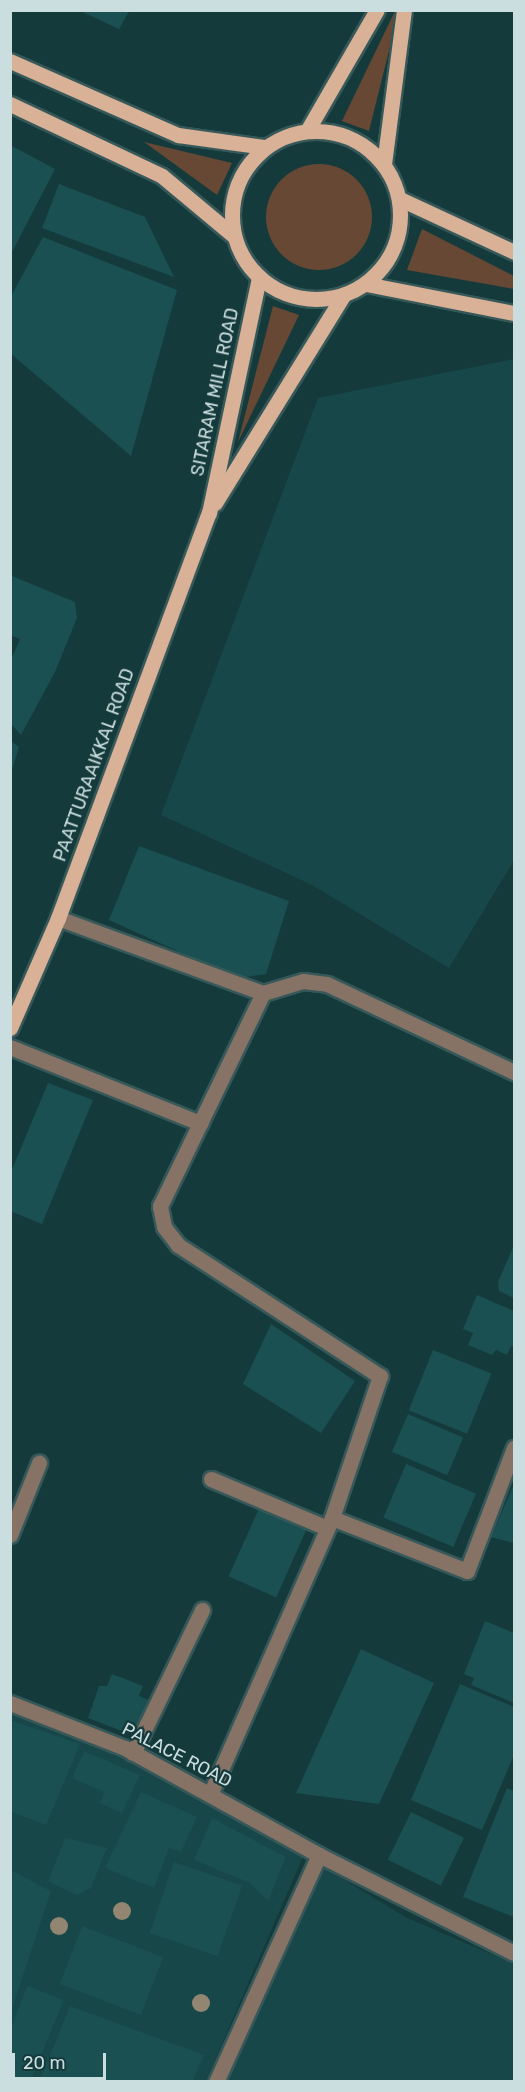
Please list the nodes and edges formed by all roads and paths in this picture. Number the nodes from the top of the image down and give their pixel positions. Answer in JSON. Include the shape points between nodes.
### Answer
{"nodes":[{"id":1,"x":377,"y":10,"type":"edge"},
{"id":2,"x":404,"y":10,"type":"edge"},
{"id":3,"x":10,"y":61,"type":"edge"},
{"id":4,"x":10,"y":104,"type":"edge"},
{"id":5,"x":306,"y":130,"type":"junction"},
{"id":6,"x":265,"y":147,"type":"junction"},
{"id":7,"x":384,"y":164,"type":"junction"},
{"id":8,"x":400,"y":199,"type":"junction"},
{"id":9,"x":234,"y":236,"type":"junction"},
{"id":10,"x":514,"y":252,"type":"edge"},
{"id":11,"x":259,"y":278,"type":"junction"},
{"id":12,"x":366,"y":284,"type":"junction"},
{"id":13,"x":342,"y":297,"type":"junction"},
{"id":14,"x":514,"y":313,"type":"edge"},
{"id":15,"x":209,"y":513,"type":"junction"},
{"id":16,"x":58,"y":918,"type":"junction"},
{"id":17,"x":263,"y":993,"type":"junction"},
{"id":18,"x":10,"y":1028,"type":"edge"},
{"id":19,"x":10,"y":1047,"type":"edge"},
{"id":20,"x":514,"y":1072,"type":"edge"},
{"id":21,"x":200,"y":1123,"type":"junction"},
{"id":22,"x":514,"y":1448,"type":"edge"},
{"id":23,"x":39,"y":1463,"type":"dead end"},
{"id":24,"x":211,"y":1479,"type":"dead end"},
{"id":25,"x":330,"y":1523,"type":"junction"},
{"id":26,"x":10,"y":1534,"type":"edge"},
{"id":27,"x":202,"y":1610,"type":"dead end"},
{"id":28,"x":10,"y":1702,"type":"edge"},
{"id":29,"x":134,"y":1753,"type":"junction"},
{"id":30,"x":210,"y":1794,"type":"junction"},
{"id":31,"x":319,"y":1855,"type":"junction"},
{"id":32,"x":514,"y":1953,"type":"edge"},
{"id":33,"x":216,"y":2082,"type":"edge"}],
"edges":[{"from":1,"to":5,"type":"main road"},
{"from":2,"to":7,"type":"main road"},
{"from":3,"to":6,"type":"main road","via":[[178,135]]},
{"from":4,"to":9,"type":"main road","via":[[162,177]]},
{"from":5,"to":6,"type":"main road"},
{"from":5,"to":7,"type":"main road","via":[[336,132],[354,140]]},
{"from":6,"to":9,"type":"main road","via":[[248,165],[236,187],[232,211]]},
{"from":7,"to":8,"type":"main road"},
{"from":8,"to":10,"type":"main road"},
{"from":8,"to":12,"type":"main road","via":[[401,223],[395,246],[384,267]]},
{"from":9,"to":11,"type":"main road","via":[[243,259]]},
{"from":11,"to":13,"type":"main road","via":[[284,294],[313,301]]},
{"from":11,"to":15,"type":"main road","name":"SITARAM MILL ROAD"},
{"from":12,"to":13,"type":"main road"},
{"from":12,"to":14,"type":"main road"},
{"from":13,"to":15,"type":"main road"},
{"from":15,"to":16,"type":"main road","name":"PAATTURAAIKKAL ROAD"},
{"from":16,"to":17,"type":"street"},
{"from":16,"to":18,"type":"main road","name":"PAATTURAAIKKAL ROAD"},
{"from":17,"to":20,"type":"street","via":[[303,981],[327,984]]},
{"from":17,"to":21,"type":"street"},
{"from":19,"to":21,"type":"street"},
{"from":21,"to":25,"type":"street","via":[[160,1206],[164,1227],[178,1245],[380,1376]]},
{"from":22,"to":25,"type":"street","via":[[467,1571]]},
{"from":23,"to":26,"type":"street"},
{"from":24,"to":25,"type":"street"},
{"from":25,"to":30,"type":"street"},
{"from":27,"to":29,"type":"street"},
{"from":28,"to":29,"type":"street","name":"PALACE ROAD"},
{"from":29,"to":30,"type":"street","name":"PALACE ROAD"},
{"from":30,"to":31,"type":"street","name":"PALACE ROAD"},
{"from":31,"to":32,"type":"street","name":"PALACE ROAD"},
{"from":31,"to":33,"type":"street"}]}
